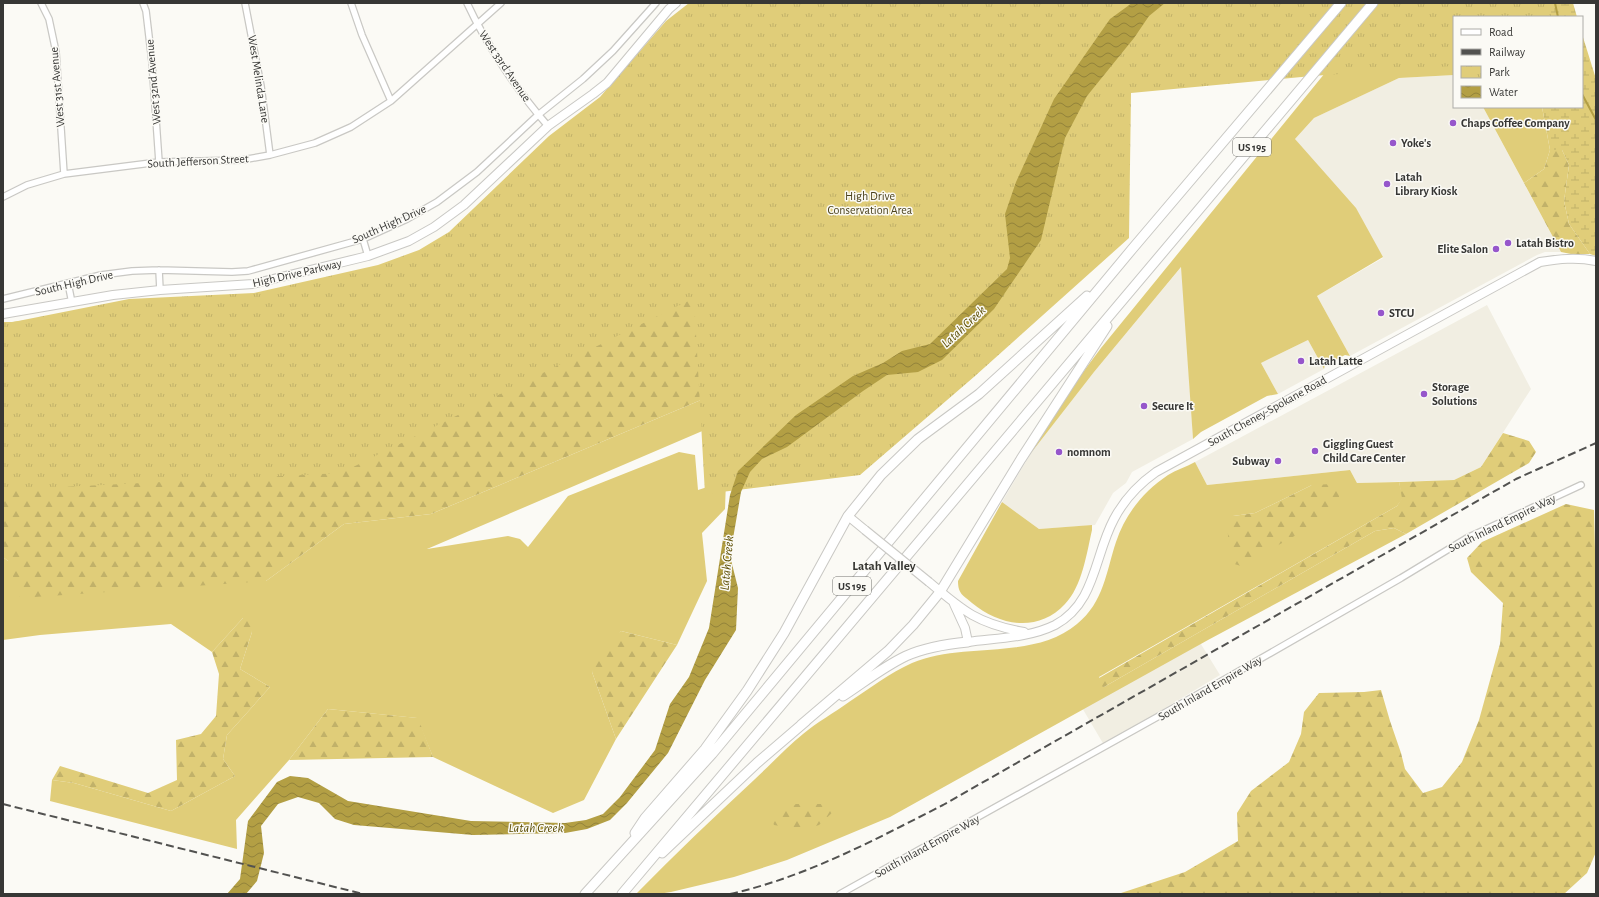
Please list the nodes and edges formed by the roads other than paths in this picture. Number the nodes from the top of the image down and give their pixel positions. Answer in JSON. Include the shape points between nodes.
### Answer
{"nodes":[{"id":1,"x":41,"y":3,"type":"edge"},
{"id":2,"x":143,"y":3,"type":"edge"},
{"id":3,"x":245,"y":3,"type":"edge"},
{"id":4,"x":351,"y":3,"type":"edge"},
{"id":5,"x":467,"y":3,"type":"edge"},
{"id":6,"x":501,"y":3,"type":"edge"},
{"id":7,"x":656,"y":3,"type":"edge"},
{"id":8,"x":676,"y":3,"type":"edge"},
{"id":9,"x":1341,"y":3,"type":"edge"},
{"id":10,"x":1373,"y":3,"type":"edge"},
{"id":11,"x":477,"y":25,"type":"junction"},
{"id":12,"x":391,"y":101,"type":"junction"},
{"id":13,"x":538,"y":115,"type":"junction"},
{"id":14,"x":548,"y":126,"type":"junction"},
{"id":15,"x":270,"y":155,"type":"junction"},
{"id":16,"x":159,"y":162,"type":"junction"},
{"id":17,"x":64,"y":174,"type":"junction"},
{"id":18,"x":3,"y":197,"type":"edge"},
{"id":19,"x":363,"y":239,"type":"junction"},
{"id":20,"x":368,"y":256,"type":"junction"},
{"id":21,"x":1596,"y":261,"type":"edge"},
{"id":22,"x":159,"y":270,"type":"junction"},
{"id":23,"x":1114,"y":272,"type":"junction"},
{"id":24,"x":68,"y":283,"type":"junction"},
{"id":25,"x":160,"y":290,"type":"junction"},
{"id":26,"x":1130,"y":291,"type":"junction"},
{"id":27,"x":3,"y":299,"type":"edge"},
{"id":28,"x":72,"y":303,"type":"junction"},
{"id":29,"x":3,"y":314,"type":"edge"},
{"id":30,"x":1581,"y":485,"type":"dead end"},
{"id":31,"x":848,"y":516,"type":"junction"},
{"id":32,"x":940,"y":592,"type":"junction"},
{"id":33,"x":954,"y":604,"type":"junction"},
{"id":34,"x":1028,"y":633,"type":"junction"},
{"id":35,"x":968,"y":642,"type":"junction"},
{"id":36,"x":801,"y":725,"type":"junction"},
{"id":37,"x":618,"y":858,"type":"junction"},
{"id":38,"x":636,"y":877,"type":"junction"},
{"id":39,"x":585,"y":894,"type":"edge"},
{"id":40,"x":622,"y":894,"type":"edge"},
{"id":41,"x":840,"y":894,"type":"edge"}],
"edges":[{"from":1,"to":17,"type":"street","name":"West 31st Avenue","via":[[49,19],[56,52]]},
{"from":2,"to":16,"type":"street","name":"West 32nd Avenue","via":[[152,62]]},
{"from":3,"to":15,"type":"street","name":"West Melinda Lane","via":[[261,86]]},
{"from":4,"to":12,"type":"street"},
{"from":5,"to":11,"type":"street","name":"West 33rd Avenue"},
{"from":6,"to":11,"type":"street","name":"South Jefferson Street"},
{"from":7,"to":13,"type":"street","name":"South High Drive","via":[[598,65]]},
{"from":8,"to":14,"type":"main road","via":[[607,83]]},
{"from":9,"to":23,"type":"highway","number":"US 195"},
{"from":10,"to":26,"type":"highway","number":"US 195"},
{"from":11,"to":12,"type":"street","name":"South Jefferson Street"},
{"from":11,"to":13,"type":"street","name":"West 33rd Avenue"},
{"from":12,"to":15,"type":"street","name":"South Jefferson Street","via":[[351,126],[315,143]]},
{"from":13,"to":14,"type":"street","name":"West 33rd Avenue"},
{"from":13,"to":19,"type":"street","name":"South High Drive","via":[[477,172],[437,202]]},
{"from":14,"to":20,"type":"main road","name":"High Drive Parkway","via":[[464,205],[434,227],[409,241]]},
{"from":15,"to":16,"type":"street","name":"South Jefferson Street","via":[[242,160]]},
{"from":16,"to":17,"type":"street","name":"South Jefferson Street"},
{"from":17,"to":18,"type":"street","name":"South Jefferson Street","via":[[27,185]]},
{"from":19,"to":20,"type":"street"},
{"from":19,"to":22,"type":"street","name":"South High Drive","via":[[248,271]]},
{"from":20,"to":25,"type":"main road","name":"High Drive Parkway","via":[[253,284]]},
{"from":21,"to":34,"type":"main road","name":"South Cheney-Spokane Road","via":[[1564,258],[1540,262],[1156,472],[1138,487],[1114,518],[1088,590],[1079,606],[1055,625]]},
{"from":22,"to":24,"type":"street","name":"South High Drive","via":[[101,275]]},
{"from":22,"to":25,"type":"street"},
{"from":23,"to":31,"type":"highway","via":[[979,394],[918,439],[881,475]]},
{"from":23,"to":37,"type":"highway","number":"US 195","via":[[712,754]]},
{"from":24,"to":27,"type":"street","name":"South High Drive"},
{"from":24,"to":28,"type":"street"},
{"from":25,"to":28,"type":"main road","name":"High Drive Parkway"},
{"from":26,"to":32,"type":"highway","via":[[1021,458]]},
{"from":26,"to":38,"type":"highway","number":"US 195"},
{"from":28,"to":29,"type":"main road","name":"High Drive Parkway"},
{"from":30,"to":41,"type":"street","name":"South Inland Empire Way","via":[[1467,538],[1226,679]]},
{"from":31,"to":32,"type":"main road","name":"South Cheney-Spokane Road","bridge":true},
{"from":31,"to":37,"type":"highway","via":[[784,633],[747,691],[705,749],[645,818]]},
{"from":32,"to":33,"type":"main road","name":"South Cheney-Spokane Road"},
{"from":32,"to":36,"type":"highway","via":[[888,651]]},
{"from":33,"to":34,"type":"main road","name":"South Cheney-Spokane Road","via":[[989,624]]},
{"from":33,"to":35,"type":"main road","name":"South Cheney-Spokane Road","via":[[965,628]]},
{"from":34,"to":35,"type":"main road","name":"South Cheney-Spokane Road"},
{"from":35,"to":36,"type":"highway","via":[[930,648],[900,659]]},
{"from":36,"to":38,"type":"highway"},
{"from":37,"to":39,"type":"highway","number":"US 195"},
{"from":38,"to":40,"type":"highway","number":"US 195"}]}
